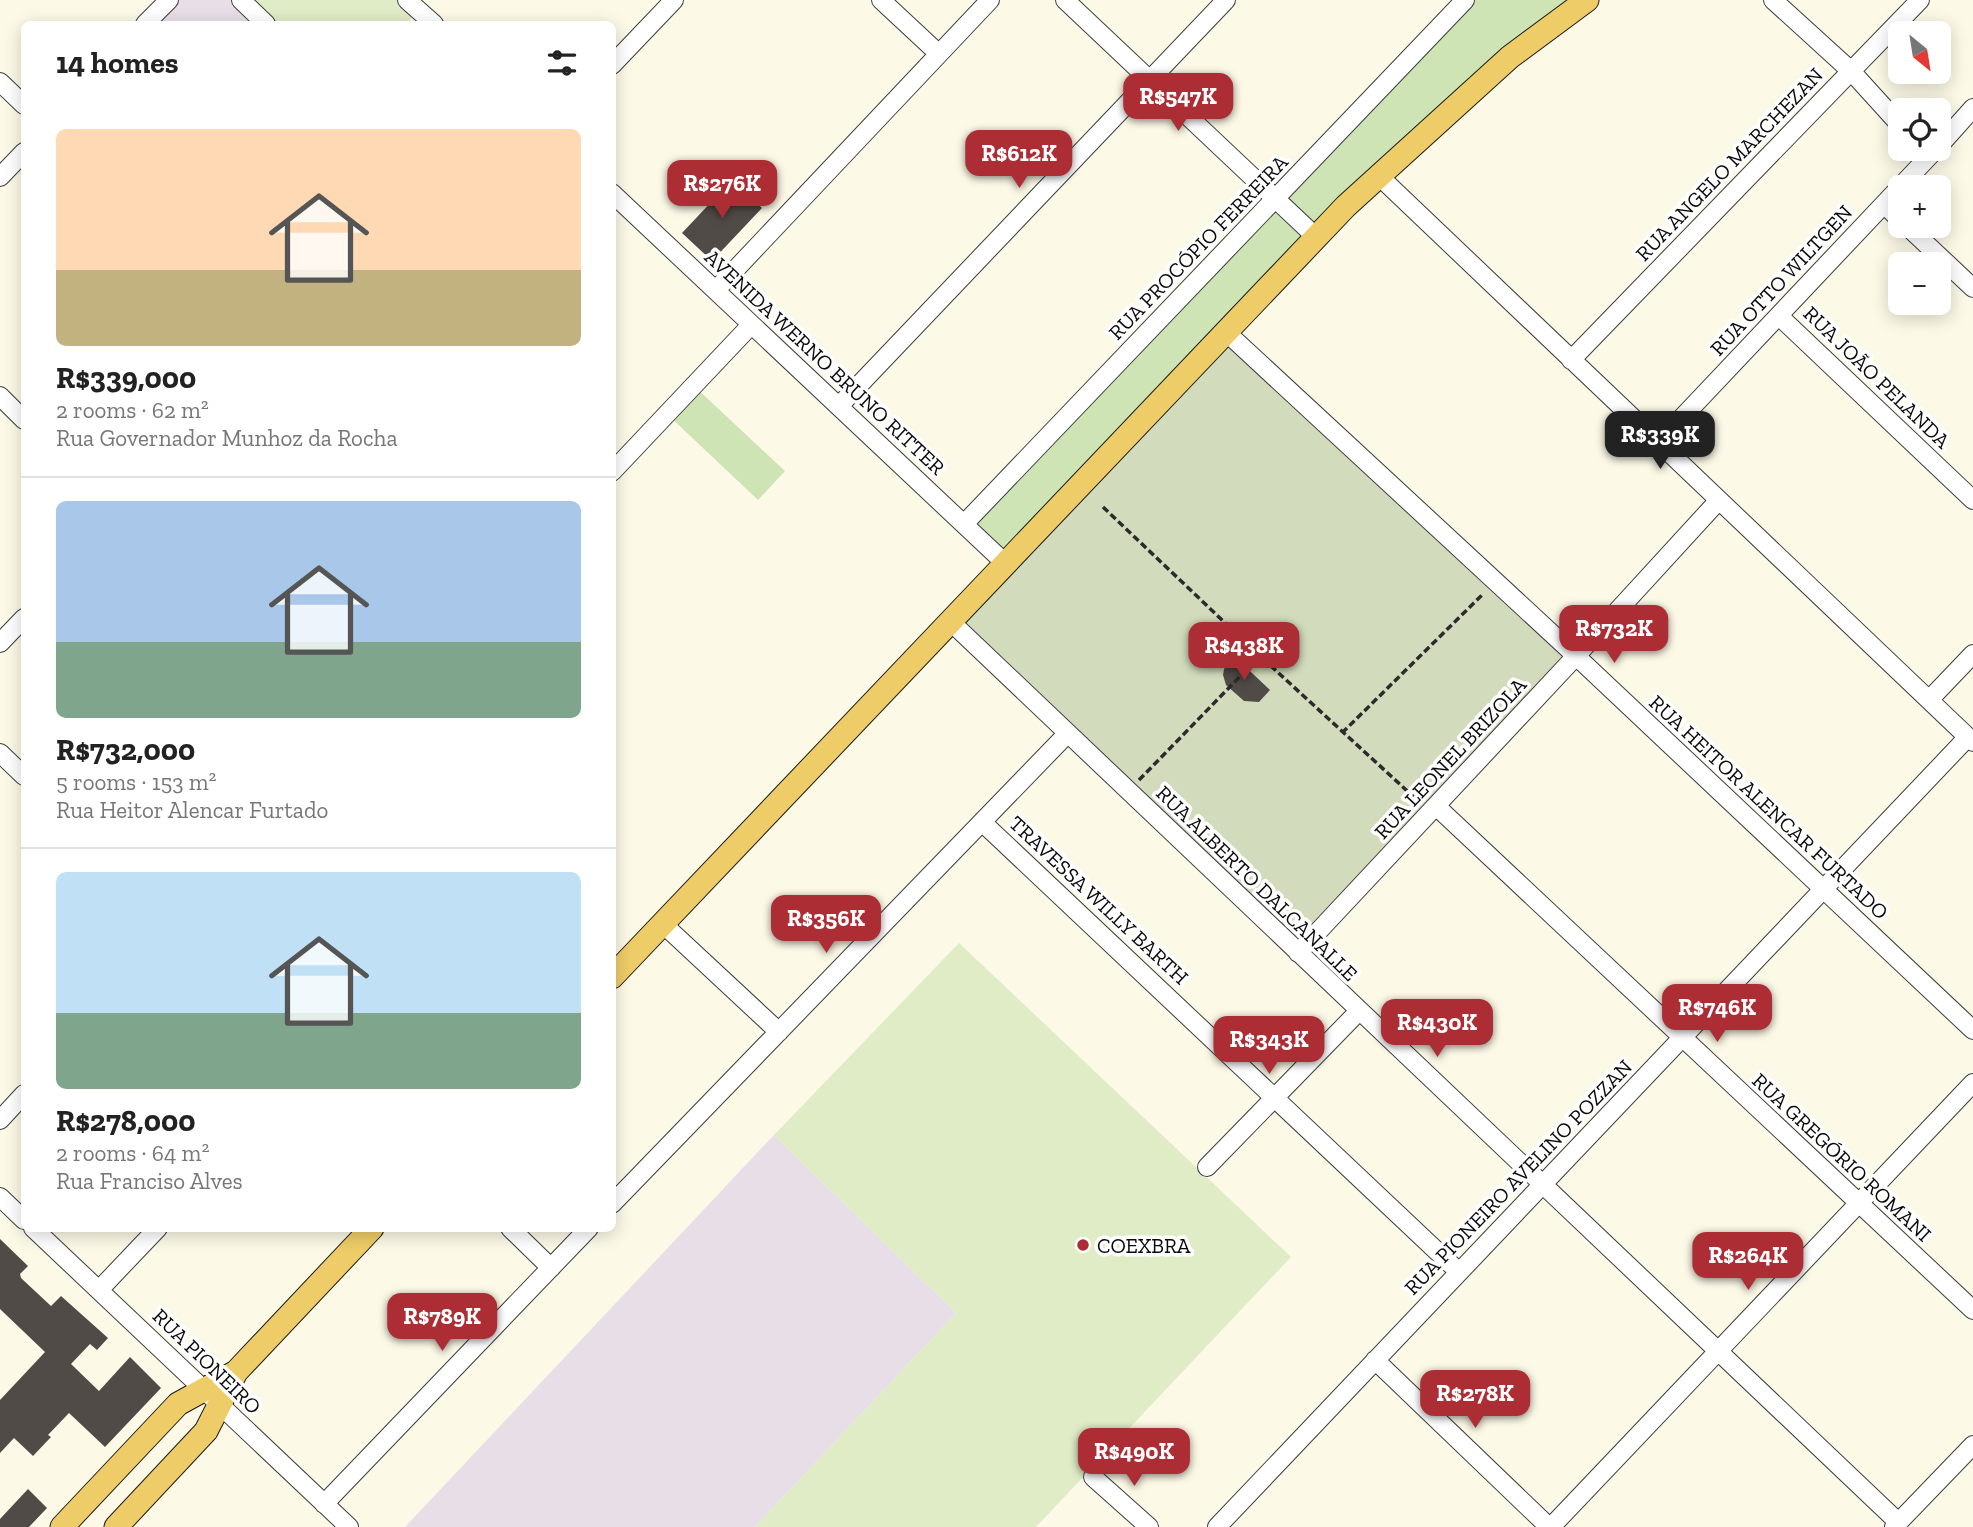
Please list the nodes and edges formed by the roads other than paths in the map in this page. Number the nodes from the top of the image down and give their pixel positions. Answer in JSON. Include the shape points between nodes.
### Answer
{"nodes":[{"id":1,"x":169,"y":0,"type":"edge"},
{"id":2,"x":241,"y":0,"type":"edge"},
{"id":3,"x":407,"y":0,"type":"edge"},
{"id":4,"x":674,"y":0,"type":"edge"},
{"id":5,"x":881,"y":0,"type":"edge"},
{"id":6,"x":990,"y":0,"type":"edge"},
{"id":7,"x":1065,"y":0,"type":"edge"},
{"id":8,"x":1226,"y":0,"type":"edge"},
{"id":9,"x":1465,"y":0,"type":"edge"},
{"id":10,"x":1587,"y":0,"type":"edge"},
{"id":11,"x":1773,"y":0,"type":"edge"},
{"id":12,"x":1920,"y":0,"type":"edge"},
{"id":13,"x":148,"y":21,"type":"edge"},
{"id":14,"x":263,"y":21,"type":"edge"},
{"id":15,"x":431,"y":21,"type":"edge"},
{"id":16,"x":939,"y":54,"type":"junction"},
{"id":17,"x":616,"y":61,"type":"edge"},
{"id":18,"x":1851,"y":71,"type":"junction"},
{"id":19,"x":1150,"y":80,"type":"junction"},
{"id":20,"x":0,"y":82,"type":"edge"},
{"id":21,"x":21,"y":102,"type":"edge"},
{"id":22,"x":1973,"y":108,"type":"edge"},
{"id":23,"x":1888,"y":112,"type":"edge"},
{"id":24,"x":1951,"y":131,"type":"edge"},
{"id":25,"x":21,"y":155,"type":"edge"},
{"id":26,"x":1922,"y":161,"type":"edge"},
{"id":27,"x":1379,"y":176,"type":"junction"},
{"id":28,"x":0,"y":177,"type":"edge"},
{"id":29,"x":616,"y":197,"type":"edge"},
{"id":30,"x":1276,"y":198,"type":"junction"},
{"id":31,"x":1884,"y":204,"type":"junction"},
{"id":32,"x":1888,"y":208,"type":"edge"},
{"id":33,"x":1317,"y":237,"type":"junction"},
{"id":34,"x":1920,"y":238,"type":"edge"},
{"id":35,"x":1973,"y":288,"type":"edge"},
{"id":36,"x":716,"y":290,"type":"junction"},
{"id":37,"x":1779,"y":316,"type":"junction"},
{"id":38,"x":751,"y":324,"type":"junction"},
{"id":39,"x":1225,"y":331,"type":"junction"},
{"id":40,"x":1571,"y":360,"type":"junction"},
{"id":41,"x":0,"y":396,"type":"edge"},
{"id":42,"x":839,"y":406,"type":"junction"},
{"id":43,"x":21,"y":416,"type":"edge"},
{"id":44,"x":1658,"y":443,"type":"junction"},
{"id":45,"x":616,"y":468,"type":"edge"},
{"id":46,"x":1719,"y":500,"type":"junction"},
{"id":47,"x":1973,"y":500,"type":"edge"},
{"id":48,"x":964,"y":524,"type":"junction"},
{"id":49,"x":1006,"y":564,"type":"junction"},
{"id":50,"x":21,"y":621,"type":"edge"},
{"id":51,"x":951,"y":622,"type":"junction"},
{"id":52,"x":0,"y":643,"type":"edge"},
{"id":53,"x":1973,"y":654,"type":"edge"},
{"id":54,"x":1576,"y":656,"type":"junction"},
{"id":55,"x":1930,"y":701,"type":"junction"},
{"id":56,"x":1068,"y":733,"type":"junction"},
{"id":57,"x":1970,"y":740,"type":"edge"},
{"id":58,"x":0,"y":753,"type":"edge"},
{"id":59,"x":21,"y":773,"type":"edge"},
{"id":60,"x":1436,"y":806,"type":"junction"},
{"id":61,"x":982,"y":822,"type":"junction"},
{"id":62,"x":1823,"y":889,"type":"junction"},
{"id":63,"x":663,"y":924,"type":"junction"},
{"id":64,"x":1298,"y":953,"type":"junction"},
{"id":65,"x":616,"y":973,"type":"edge"},
{"id":66,"x":1359,"y":1011,"type":"junction"},
{"id":67,"x":1973,"y":1030,"type":"edge"},
{"id":68,"x":779,"y":1032,"type":"junction"},
{"id":69,"x":1682,"y":1037,"type":"junction"},
{"id":70,"x":1973,"y":1083,"type":"edge"},
{"id":71,"x":21,"y":1097,"type":"edge"},
{"id":72,"x":1275,"y":1097,"type":"junction"},
{"id":73,"x":0,"y":1120,"type":"edge"},
{"id":74,"x":1207,"y":1167,"type":"dead end"},
{"id":75,"x":1542,"y":1184,"type":"junction"},
{"id":76,"x":0,"y":1197,"type":"edge"},
{"id":77,"x":616,"y":1200,"type":"edge"},
{"id":78,"x":1859,"y":1203,"type":"junction"},
{"id":79,"x":21,"y":1217,"type":"edge"},
{"id":80,"x":37,"y":1232,"type":"edge"},
{"id":81,"x":154,"y":1232,"type":"edge"},
{"id":82,"x":368,"y":1232,"type":"edge"},
{"id":83,"x":514,"y":1232,"type":"edge"},
{"id":84,"x":585,"y":1232,"type":"edge"},
{"id":85,"x":551,"y":1268,"type":"junction"},
{"id":86,"x":1459,"y":1272,"type":"junction"},
{"id":87,"x":99,"y":1290,"type":"junction"},
{"id":88,"x":1973,"y":1310,"type":"edge"},
{"id":89,"x":1718,"y":1351,"type":"junction"},
{"id":90,"x":1375,"y":1360,"type":"junction"},
{"id":91,"x":212,"y":1397,"type":"junction"},
{"id":92,"x":1973,"y":1445,"type":"edge"},
{"id":93,"x":1093,"y":1477,"type":"dead end"},
{"id":94,"x":324,"y":1504,"type":"junction"},
{"id":95,"x":1896,"y":1525,"type":"edge"},
{"id":96,"x":62,"y":1527,"type":"edge"},
{"id":97,"x":116,"y":1527,"type":"edge"},
{"id":98,"x":349,"y":1527,"type":"edge"},
{"id":99,"x":1149,"y":1527,"type":"edge"},
{"id":100,"x":1217,"y":1527,"type":"edge"},
{"id":101,"x":1550,"y":1527,"type":"edge"}],
"edges":[{"from":1,"to":13,"type":"street"},
{"from":2,"to":14,"type":"street"},
{"from":3,"to":15,"type":"street"},
{"from":4,"to":17,"type":"street"},
{"from":5,"to":16,"type":"street"},
{"from":6,"to":16,"type":"street"},
{"from":7,"to":19,"type":"street"},
{"from":8,"to":19,"type":"street"},
{"from":9,"to":30,"type":"street","name":"RUA PROCÓPIO FERREIRA"},
{"from":10,"to":27,"type":"main road","via":[[1510,57]]},
{"from":11,"to":18,"type":"street"},
{"from":12,"to":18,"type":"street","name":"RUA ANGELO MARCHEZAN"},
{"from":16,"to":36,"type":"street"},
{"from":18,"to":23,"type":"street"},
{"from":18,"to":40,"type":"street","name":"RUA ANGELO MARCHEZAN"},
{"from":19,"to":30,"type":"street"},
{"from":19,"to":42,"type":"street"},
{"from":20,"to":21,"type":"street"},
{"from":22,"to":24,"type":"street","name":"RUA OTTO WILTGEN"},
{"from":25,"to":28,"type":"street"},
{"from":26,"to":31,"type":"street","name":"RUA OTTO WILTGEN"},
{"from":27,"to":33,"type":"main road"},
{"from":27,"to":40,"type":"street"},
{"from":29,"to":36,"type":"street","name":"AVENIDA WERNO BRUNO RITTER"},
{"from":30,"to":33,"type":"street"},
{"from":30,"to":48,"type":"street","name":"RUA PROCÓPIO FERREIRA"},
{"from":31,"to":32,"type":"street"},
{"from":31,"to":37,"type":"street","name":"RUA OTTO WILTGEN"},
{"from":33,"to":39,"type":"main road"},
{"from":34,"to":35,"type":"street"},
{"from":36,"to":38,"type":"street","name":"AVENIDA WERNO BRUNO RITTER"},
{"from":37,"to":44,"type":"street","name":"RUA OTTO WILTGEN"},
{"from":37,"to":47,"type":"street","name":"RUA JOÃO PELANDA"},
{"from":38,"to":42,"type":"street","name":"AVENIDA WERNO BRUNO RITTER"},
{"from":38,"to":45,"type":"street"},
{"from":39,"to":49,"type":"main road"},
{"from":39,"to":54,"type":"street","name":"RUA HEITOR ALENCAR FURTADO"},
{"from":40,"to":44,"type":"street"},
{"from":41,"to":43,"type":"street"},
{"from":42,"to":48,"type":"street","name":"AVENIDA WERNO BRUNO RITTER"},
{"from":44,"to":46,"type":"street"},
{"from":46,"to":54,"type":"street","name":"RUA LEONEL BRIZOLA"},
{"from":46,"to":55,"type":"street"},
{"from":48,"to":49,"type":"street","name":"AVENIDA WERNO BRUNO RITTER"},
{"from":49,"to":51,"type":"main road"},
{"from":50,"to":52,"type":"street"},
{"from":51,"to":56,"type":"street","name":"RUA ALBERTO DALCANALLE"},
{"from":51,"to":63,"type":"main road"},
{"from":53,"to":55,"type":"street"},
{"from":54,"to":60,"type":"street","name":"RUA LEONEL BRIZOLA"},
{"from":54,"to":62,"type":"street","name":"RUA HEITOR ALENCAR FURTADO"},
{"from":55,"to":57,"type":"street"},
{"from":56,"to":61,"type":"street"},
{"from":56,"to":64,"type":"street","name":"RUA ALBERTO DALCANALLE"},
{"from":57,"to":62,"type":"street","name":"RUA PIONEIRO AVELINO POZZAN"},
{"from":58,"to":59,"type":"street"},
{"from":60,"to":64,"type":"street","name":"RUA LEONEL BRIZOLA"},
{"from":60,"to":69,"type":"street","name":"RUA GREGÓRIO ROMANI"},
{"from":61,"to":68,"type":"street"},
{"from":61,"to":72,"type":"street","name":"TRAVESSA WILLY BARTH"},
{"from":62,"to":67,"type":"street","name":"RUA HEITOR ALENCAR FURTADO"},
{"from":62,"to":69,"type":"street","name":"RUA PIONEIRO AVELINO POZZAN"},
{"from":63,"to":65,"type":"main road"},
{"from":63,"to":68,"type":"street"},
{"from":64,"to":66,"type":"street","name":"RUA ALBERTO DALCANALLE"},
{"from":66,"to":72,"type":"street"},
{"from":66,"to":75,"type":"street","name":"RUA ALBERTO DALCANALLE"},
{"from":68,"to":77,"type":"street"},
{"from":69,"to":75,"type":"street","name":"RUA PIONEIRO AVELINO POZZAN"},
{"from":69,"to":78,"type":"street","name":"RUA GREGÓRIO ROMANI"},
{"from":70,"to":78,"type":"street"},
{"from":71,"to":73,"type":"street"},
{"from":72,"to":74,"type":"street"},
{"from":72,"to":86,"type":"street","name":"TRAVESSA WILLY BARTH"},
{"from":75,"to":86,"type":"street","name":"RUA PIONEIRO AVELINO POZZAN"},
{"from":75,"to":89,"type":"street","name":"RUA ALBERTO DALCANALLE"},
{"from":76,"to":79,"type":"street"},
{"from":78,"to":88,"type":"street","name":"RUA GREGÓRIO ROMANI"},
{"from":78,"to":89,"type":"street"},
{"from":80,"to":87,"type":"street","name":"RUA PIONEIRO"},
{"from":81,"to":87,"type":"street"},
{"from":82,"to":91,"type":"main road"},
{"from":83,"to":85,"type":"street"},
{"from":84,"to":85,"type":"street"},
{"from":85,"to":94,"type":"street"},
{"from":86,"to":90,"type":"street","name":"RUA PIONEIRO AVELINO POZZAN"},
{"from":87,"to":91,"type":"street","name":"RUA PIONEIRO"},
{"from":89,"to":95,"type":"street","name":"RUA ALBERTO DALCANALLE"},
{"from":89,"to":101,"type":"street"},
{"from":90,"to":100,"type":"street","name":"RUA PIONEIRO AVELINO POZZAN"},
{"from":90,"to":101,"type":"street"},
{"from":91,"to":94,"type":"street","name":"RUA PIONEIRO"},
{"from":91,"to":96,"type":"main road","via":[[178,1404]]},
{"from":91,"to":97,"type":"main road","via":[[206,1431]]},
{"from":92,"to":95,"type":"street"},
{"from":93,"to":99,"type":"street"},
{"from":94,"to":98,"type":"street","name":"RUA PIONEIRO"}]}
